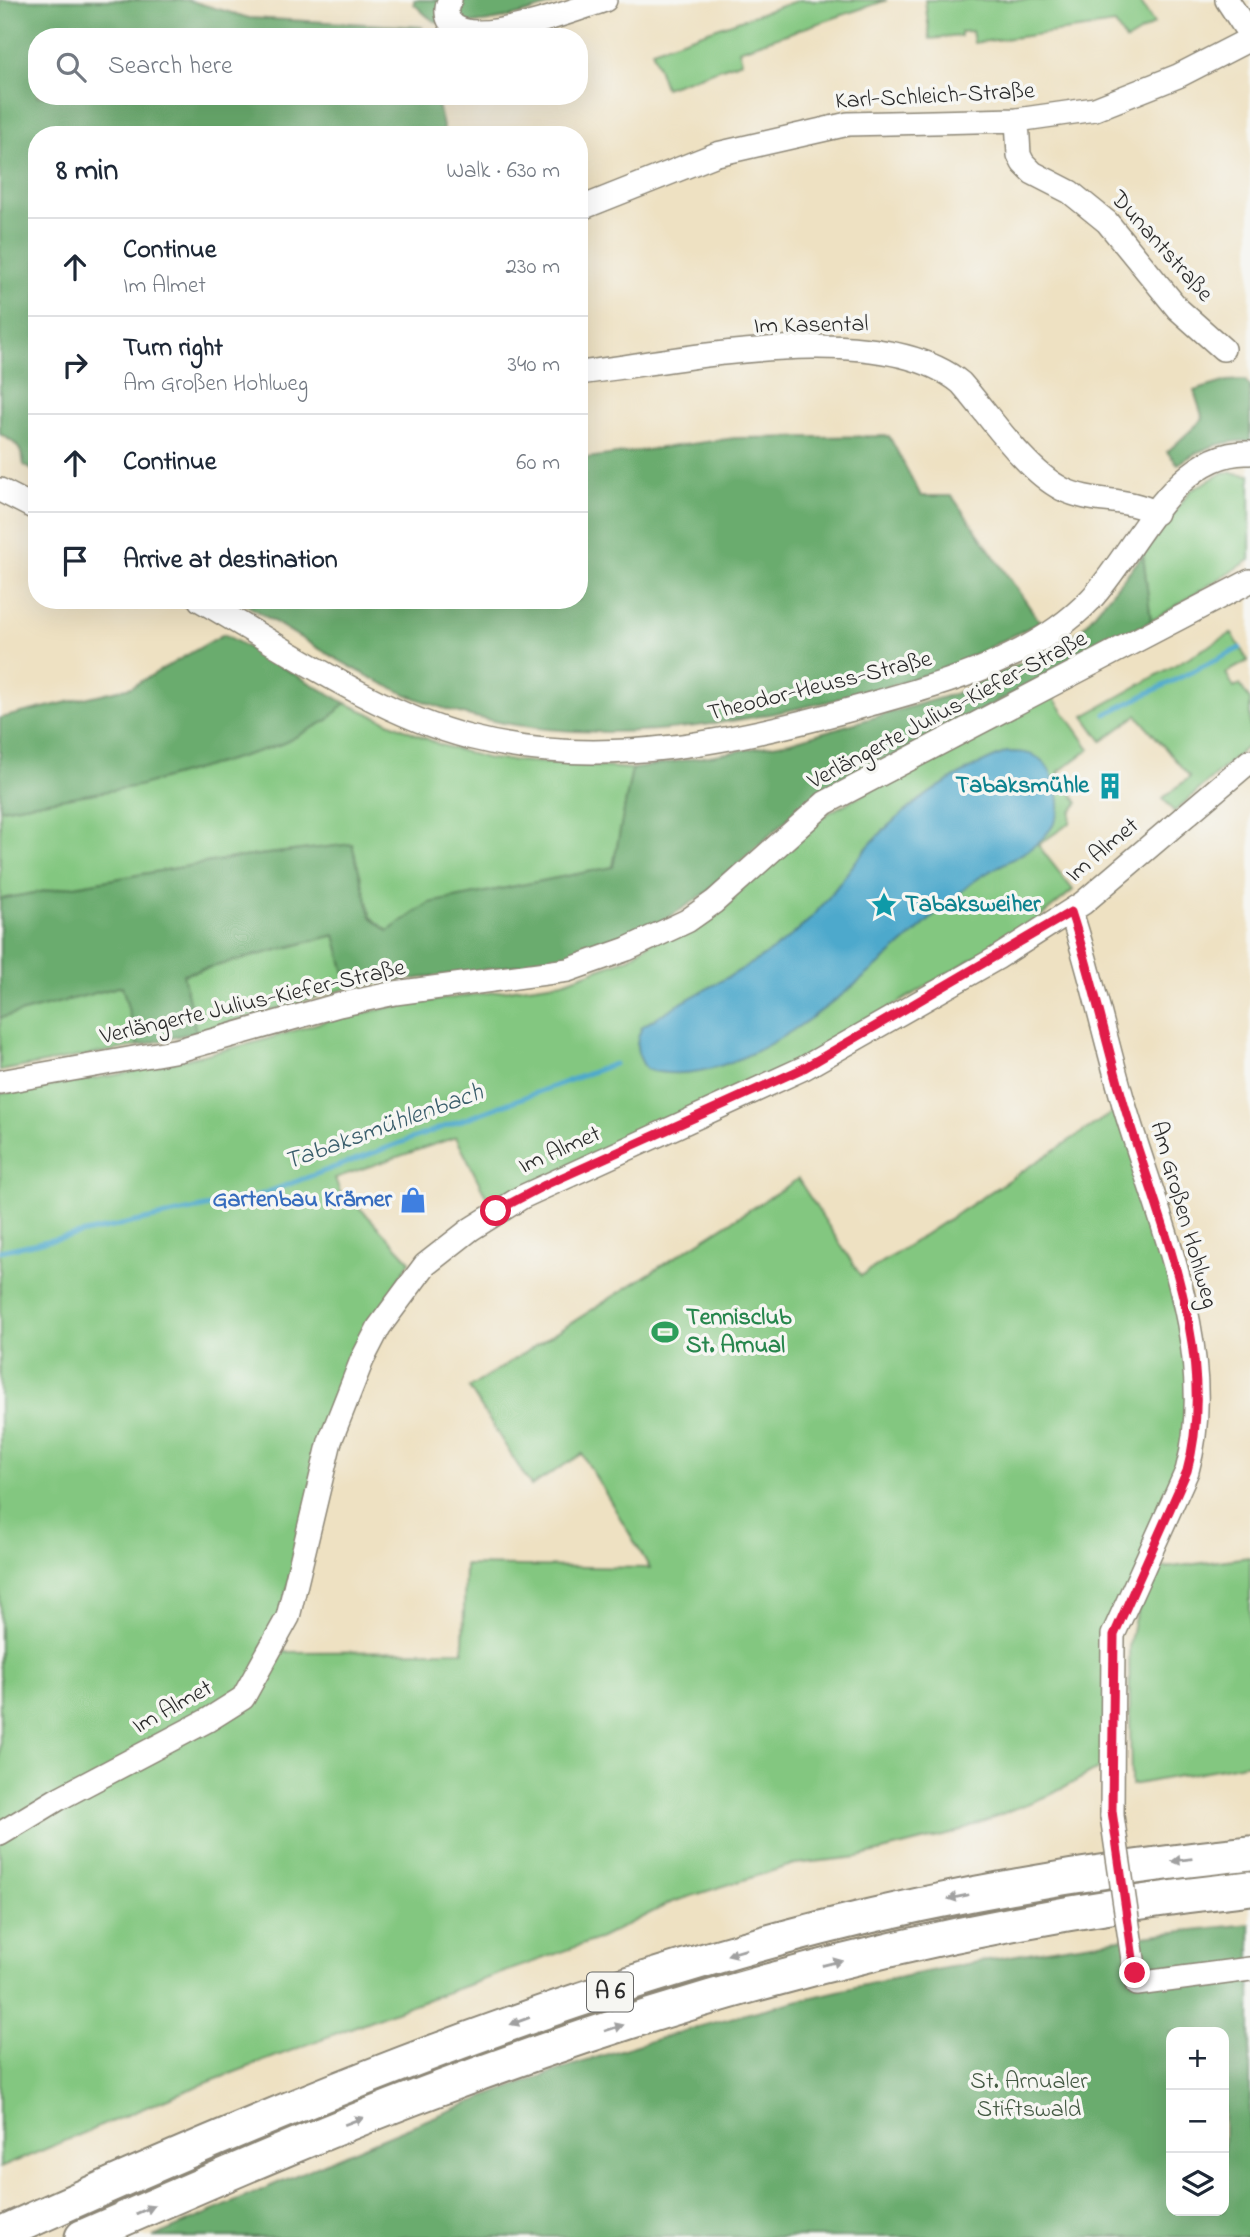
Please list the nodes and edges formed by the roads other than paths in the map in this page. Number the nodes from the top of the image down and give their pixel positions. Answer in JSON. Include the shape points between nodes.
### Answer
{"nodes":[{"id":1,"x":450,"y":0,"type":"edge"},
{"id":2,"x":605,"y":0,"type":"edge"},
{"id":3,"x":1227,"y":0,"type":"edge"},
{"id":4,"x":457,"y":28,"type":"edge"},
{"id":5,"x":505,"y":28,"type":"edge"},
{"id":6,"x":1250,"y":37,"type":"edge"},
{"id":7,"x":1017,"y":120,"type":"junction"},
{"id":8,"x":588,"y":205,"type":"edge"},
{"id":9,"x":1223,"y":349,"type":"dead end"},
{"id":10,"x":588,"y":372,"type":"edge"},
{"id":11,"x":1250,"y":453,"type":"edge"},
{"id":12,"x":1250,"y":465,"type":"edge"},
{"id":13,"x":1193,"y":471,"type":"junction"},
{"id":14,"x":0,"y":490,"type":"edge"},
{"id":15,"x":28,"y":504,"type":"edge"},
{"id":16,"x":1156,"y":513,"type":"junction"},
{"id":17,"x":1250,"y":581,"type":"edge"},
{"id":18,"x":216,"y":609,"type":"edge"},
{"id":19,"x":1250,"y":761,"type":"edge"},
{"id":20,"x":1071,"y":912,"type":"junction"},
{"id":21,"x":0,"y":1082,"type":"edge"},
{"id":22,"x":0,"y":1834,"type":"edge"},
{"id":23,"x":1250,"y":1853,"type":"edge"},
{"id":24,"x":1250,"y":1888,"type":"edge"},
{"id":25,"x":1250,"y":1969,"type":"edge"},
{"id":26,"x":0,"y":2234,"type":"edge"},
{"id":27,"x":82,"y":2237,"type":"edge"}],
"edges":[{"from":1,"to":4,"type":"street","via":[[448,19]]},
{"from":2,"to":5,"type":"street","via":[[533,24]]},
{"from":3,"to":6,"type":"street"},
{"from":6,"to":7,"type":"street","name":"Karl-Schleich-Straße","via":[[1178,76],[1105,105]]},
{"from":7,"to":8,"type":"street","name":"Karl-Schleich-Straße","via":[[848,124],[717,154]]},
{"from":7,"to":9,"type":"street","name":"Dunantstraße","via":[[1023,163],[1107,222],[1178,309]]},
{"from":10,"to":16,"type":"street","name":"Im Kasental","via":[[775,350],[832,348],[908,357],[961,383],[1038,472],[1062,489],[1138,504]]},
{"from":11,"to":13,"type":"street","name":"Theodor-Heuss-Straße","via":[[1224,454]]},
{"from":12,"to":13,"type":"street","via":[[1219,464]]},
{"from":13,"to":16,"type":"street","name":"Theodor-Heuss-Straße"},
{"from":14,"to":15,"type":"street"},
{"from":16,"to":18,"type":"street","name":"Theodor-Heuss-Straße","via":[[1091,598],[1054,631],[1029,645],[949,682],[788,727],[675,747],[551,750],[470,737],[428,724],[345,684]]},
{"from":17,"to":21,"type":"street","name":"Verlängerte Julius-Kiefer-Straße","via":[[825,803],[714,902],[688,921],[627,949],[568,970],[395,993],[179,1051]]},
{"from":19,"to":20,"type":"street","name":"Im Almet"},
{"from":20,"to":22,"type":"street","name":"Im Almet","via":[[804,1068],[496,1211],[425,1265],[379,1327],[362,1360],[330,1441],[288,1617],[243,1698]]},
{"from":20,"to":25,"type":"street","name":"Am Großen Hohlweg","bridge":true,"via":[[1183,1296],[1197,1391],[1195,1444],[1187,1471],[1114,1635],[1112,1816],[1135,1973],[1137,1984]]},
{"from":23,"to":26,"type":"highway","number":"A 6","one_way":true,"via":[[980,1893],[819,1928],[719,1957],[438,2051]]},
{"from":27,"to":24,"type":"highway","number":"A 6","one_way":true,"via":[[440,2088],[722,1993],[986,1928]]}]}
